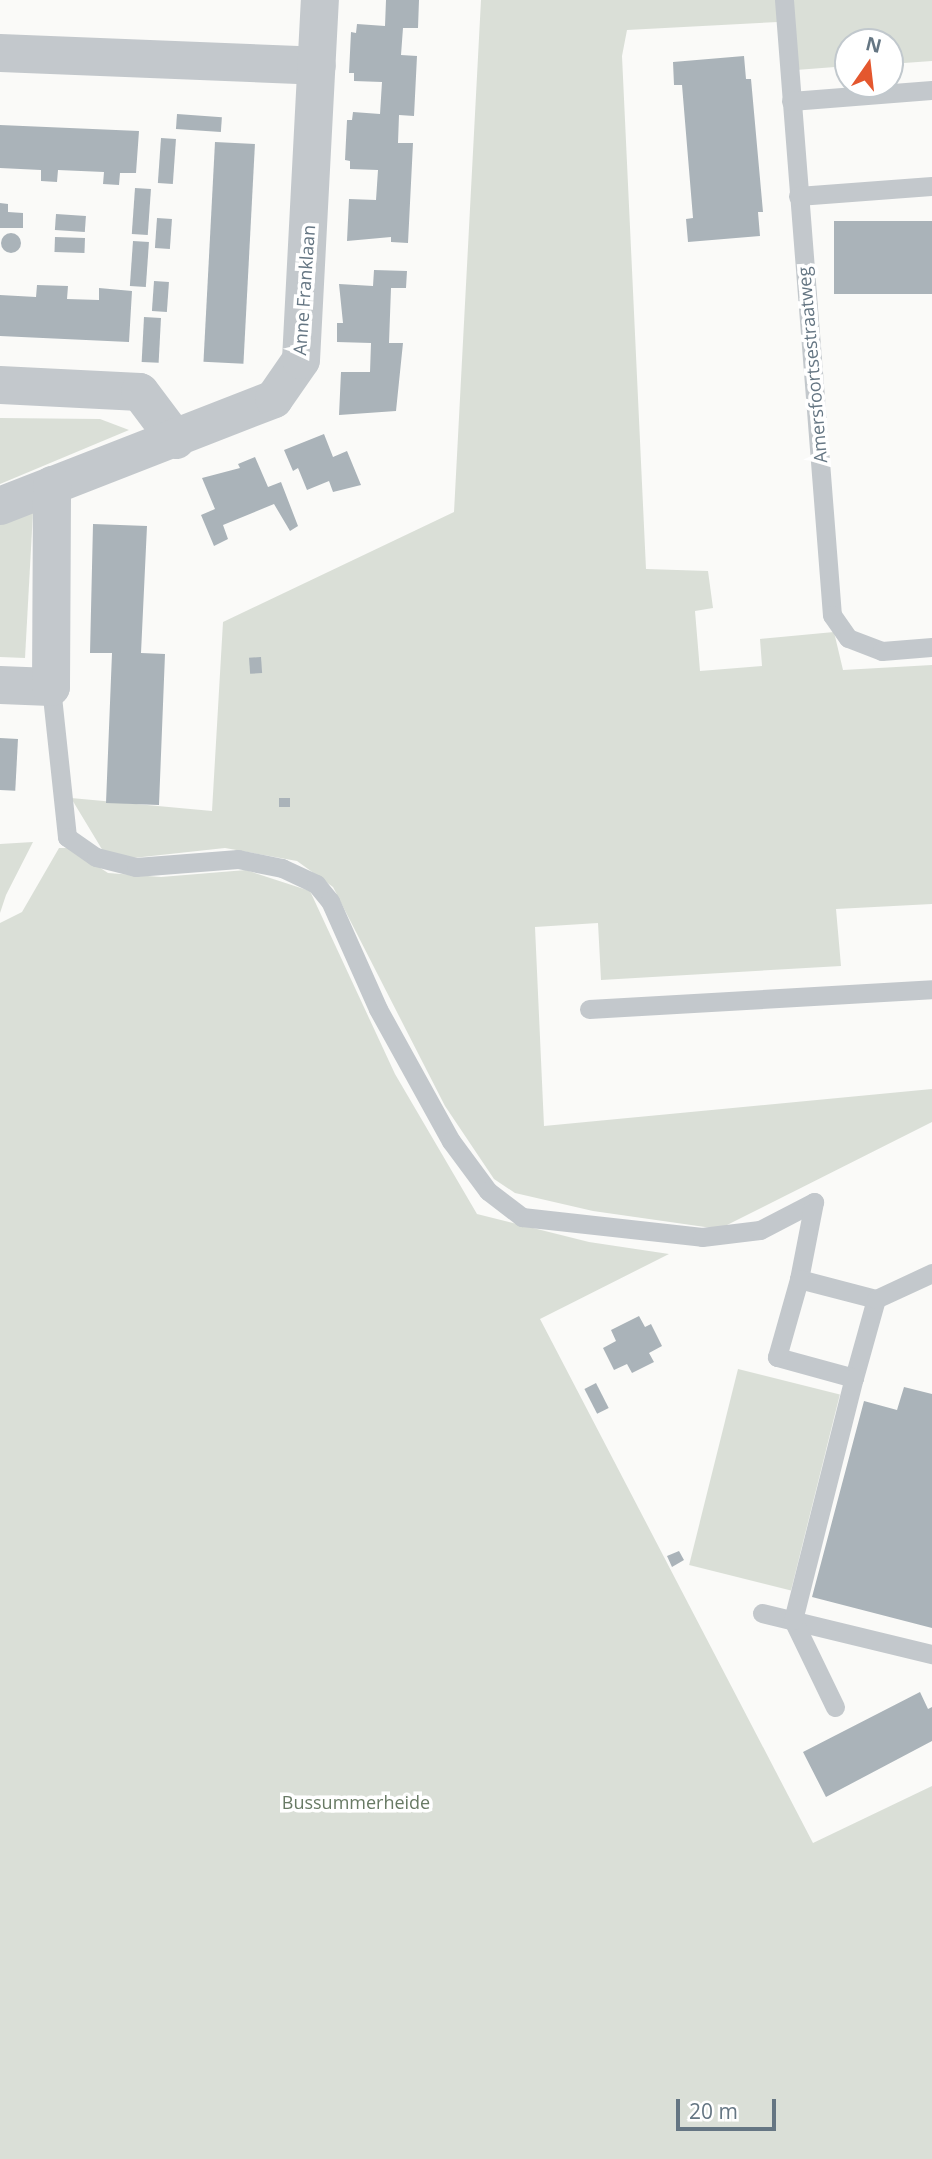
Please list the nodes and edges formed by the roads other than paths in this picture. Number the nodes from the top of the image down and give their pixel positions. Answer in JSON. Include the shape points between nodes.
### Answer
{"nodes":[{"id":1,"x":320,"y":0,"type":"edge"},
{"id":2,"x":784,"y":0,"type":"edge"},
{"id":3,"x":0,"y":53,"type":"edge"},
{"id":4,"x":317,"y":66,"type":"junction"},
{"id":5,"x":932,"y":90,"type":"edge"},
{"id":6,"x":791,"y":101,"type":"junction"},
{"id":7,"x":932,"y":186,"type":"edge"},
{"id":8,"x":798,"y":196,"type":"junction"},
{"id":9,"x":0,"y":385,"type":"edge"},
{"id":10,"x":176,"y":440,"type":"junction"},
{"id":11,"x":52,"y":485,"type":"junction"},
{"id":12,"x":0,"y":506,"type":"edge"},
{"id":13,"x":932,"y":647,"type":"edge"},
{"id":14,"x":0,"y":685,"type":"edge"},
{"id":15,"x":51,"y":687,"type":"junction"},
{"id":16,"x":932,"y":989,"type":"edge"},
{"id":17,"x":589,"y":1009,"type":"dead end"},
{"id":18,"x":932,"y":1273,"type":"edge"},
{"id":19,"x":799,"y":1279,"type":"junction"},
{"id":20,"x":876,"y":1300,"type":"junction"},
{"id":21,"x":854,"y":1378,"type":"junction"},
{"id":22,"x":762,"y":1613,"type":"dead end"},
{"id":23,"x":793,"y":1620,"type":"junction"},
{"id":24,"x":932,"y":1654,"type":"edge"},
{"id":25,"x":835,"y":1707,"type":"dead end"}],
"edges":[{"from":1,"to":4,"type":"street","name":"Anne Franklaan"},
{"from":2,"to":6,"type":"lane","name":"Amersfoortsestraatweg"},
{"from":3,"to":4,"type":"street"},
{"from":4,"to":10,"type":"street","name":"Anne Franklaan","via":[[301,360],[274,399]]},
{"from":5,"to":6,"type":"lane"},
{"from":6,"to":8,"type":"lane","name":"Amersfoortsestraatweg"},
{"from":7,"to":8,"type":"lane"},
{"from":8,"to":13,"type":"lane","name":"Amersfoortsestraatweg","via":[[832,615],[848,638],[882,651]]},
{"from":9,"to":10,"type":"street","via":[[140,392]]},
{"from":10,"to":11,"type":"street","name":"Anne Franklaan"},
{"from":11,"to":12,"type":"street","name":"Anne Franklaan"},
{"from":11,"to":15,"type":"street"},
{"from":14,"to":15,"type":"street"},
{"from":15,"to":19,"type":"lane","via":[[66,837],[96,858],[136,867],[238,859],[282,868],[316,884],[330,901],[378,1009],[451,1141],[488,1191],[523,1217],[702,1237],[760,1230],[814,1202]]},
{"from":16,"to":17,"type":"lane"},
{"from":18,"to":20,"type":"lane"},
{"from":19,"to":20,"type":"lane"},
{"from":19,"to":21,"type":"lane","via":[[777,1357]]},
{"from":20,"to":21,"type":"lane"},
{"from":21,"to":23,"type":"lane"},
{"from":22,"to":23,"type":"lane"},
{"from":23,"to":24,"type":"lane"},
{"from":23,"to":25,"type":"lane"}]}
